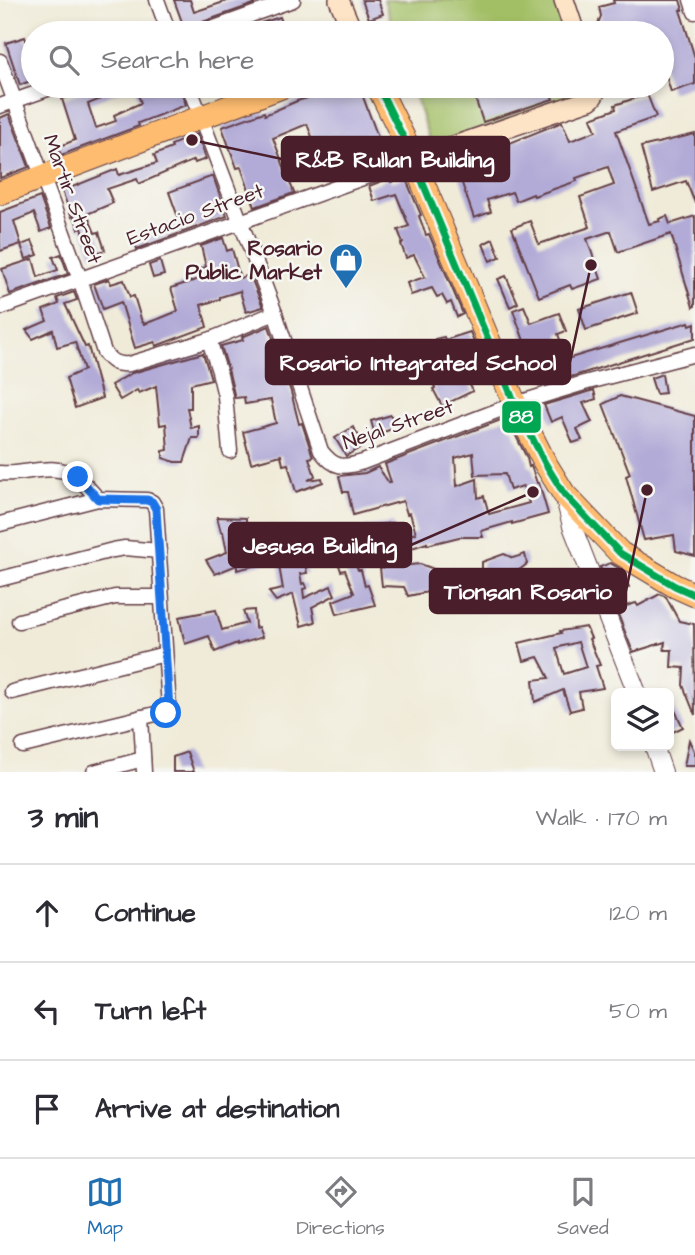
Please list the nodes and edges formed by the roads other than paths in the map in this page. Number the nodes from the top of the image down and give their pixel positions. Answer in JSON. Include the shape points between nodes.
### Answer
{"nodes":[{"id":1,"x":157,"y":0,"type":"edge"},
{"id":2,"x":293,"y":0,"type":"edge"},
{"id":3,"x":339,"y":0,"type":"edge"},
{"id":4,"x":564,"y":0,"type":"edge"},
{"id":5,"x":691,"y":0,"type":"edge"},
{"id":6,"x":695,"y":12,"type":"edge"},
{"id":7,"x":165,"y":21,"type":"edge"},
{"id":8,"x":234,"y":21,"type":"edge"},
{"id":9,"x":348,"y":21,"type":"edge"},
{"id":10,"x":571,"y":21,"type":"edge"},
{"id":11,"x":0,"y":61,"type":"edge"},
{"id":12,"x":23,"y":98,"type":"edge"},
{"id":13,"x":195,"y":98,"type":"edge"},
{"id":14,"x":252,"y":98,"type":"edge"},
{"id":15,"x":384,"y":98,"type":"edge"},
{"id":16,"x":593,"y":98,"type":"edge"},
{"id":17,"x":15,"y":101,"type":"junction"},
{"id":18,"x":0,"y":106,"type":"edge"},
{"id":19,"x":202,"y":117,"type":"junction"},
{"id":20,"x":413,"y":160,"type":"junction"},
{"id":21,"x":43,"y":176,"type":"junction"},
{"id":22,"x":0,"y":193,"type":"edge"},
{"id":23,"x":240,"y":222,"type":"junction"},
{"id":24,"x":80,"y":279,"type":"junction"},
{"id":25,"x":0,"y":308,"type":"edge"},
{"id":26,"x":275,"y":313,"type":"junction"},
{"id":27,"x":209,"y":340,"type":"junction"},
{"id":28,"x":695,"y":354,"type":"edge"},
{"id":29,"x":515,"y":404,"type":"junction"},
{"id":30,"x":230,"y":451,"type":"dead end"},
{"id":31,"x":0,"y":473,"type":"edge"},
{"id":32,"x":564,"y":494,"type":"junction"},
{"id":33,"x":98,"y":499,"type":"junction"},
{"id":34,"x":0,"y":524,"type":"edge"},
{"id":35,"x":159,"y":551,"type":"junction"},
{"id":36,"x":0,"y":579,"type":"edge"},
{"id":37,"x":695,"y":595,"type":"edge"},
{"id":38,"x":161,"y":597,"type":"junction"},
{"id":39,"x":19,"y":621,"type":"dead end"},
{"id":40,"x":165,"y":654,"type":"junction"},
{"id":41,"x":635,"y":688,"type":"edge"},
{"id":42,"x":12,"y":692,"type":"dead end"},
{"id":43,"x":141,"y":717,"type":"junction"},
{"id":44,"x":23,"y":747,"type":"dead end"},
{"id":45,"x":656,"y":751,"type":"edge"},
{"id":46,"x":144,"y":766,"type":"edge"},
{"id":47,"x":94,"y":772,"type":"edge"},
{"id":48,"x":663,"y":772,"type":"edge"}],
"edges":[{"from":1,"to":7,"type":"street"},
{"from":2,"to":8,"type":"street"},
{"from":3,"to":9,"type":"main road"},
{"from":4,"to":10,"type":"main road"},
{"from":5,"to":6,"type":"street"},
{"from":11,"to":17,"type":"street","name":"Martir Street"},
{"from":12,"to":17,"type":"street"},
{"from":13,"to":19,"type":"street"},
{"from":14,"to":19,"type":"highway"},
{"from":15,"to":20,"type":"highway"},
{"from":16,"to":20,"type":"main road","name":"Estacio Street"},
{"from":17,"to":18,"type":"street"},
{"from":17,"to":21,"type":"street","name":"Martir Street"},
{"from":19,"to":21,"type":"highway"},
{"from":19,"to":23,"type":"street"},
{"from":20,"to":23,"type":"street","name":"Estacio Street"},
{"from":20,"to":29,"type":"highway"},
{"from":21,"to":22,"type":"highway"},
{"from":21,"to":24,"type":"street","name":"Martir Street"},
{"from":23,"to":24,"type":"street","name":"Estacio Street"},
{"from":23,"to":26,"type":"street"},
{"from":24,"to":25,"type":"street","name":"Estacio Street"},
{"from":24,"to":27,"type":"street","name":"Martir Street","via":[[104,352],[115,364]]},
{"from":26,"to":27,"type":"street"},
{"from":26,"to":29,"type":"street","name":"Nejal Street","via":[[321,451],[335,465],[352,465]]},
{"from":27,"to":30,"type":"street","via":[[223,385]]},
{"from":28,"to":29,"type":"street","name":"Nejal Street"},
{"from":29,"to":32,"type":"highway"},
{"from":31,"to":33,"type":"street","via":[[61,470],[78,477]]},
{"from":32,"to":37,"type":"highway","via":[[620,553]]},
{"from":32,"to":41,"type":"street"},
{"from":33,"to":34,"type":"street"},
{"from":33,"to":35,"type":"street","via":[[152,502]]},
{"from":35,"to":36,"type":"street","via":[[113,550]]},
{"from":35,"to":38,"type":"street"},
{"from":38,"to":39,"type":"street","via":[[115,597]]},
{"from":38,"to":40,"type":"street"},
{"from":40,"to":42,"type":"street"},
{"from":40,"to":43,"type":"street","via":[[169,710]]},
{"from":43,"to":44,"type":"street"},
{"from":43,"to":46,"type":"street"},
{"from":45,"to":48,"type":"street"},
{"from":46,"to":47,"type":"street"}]}
